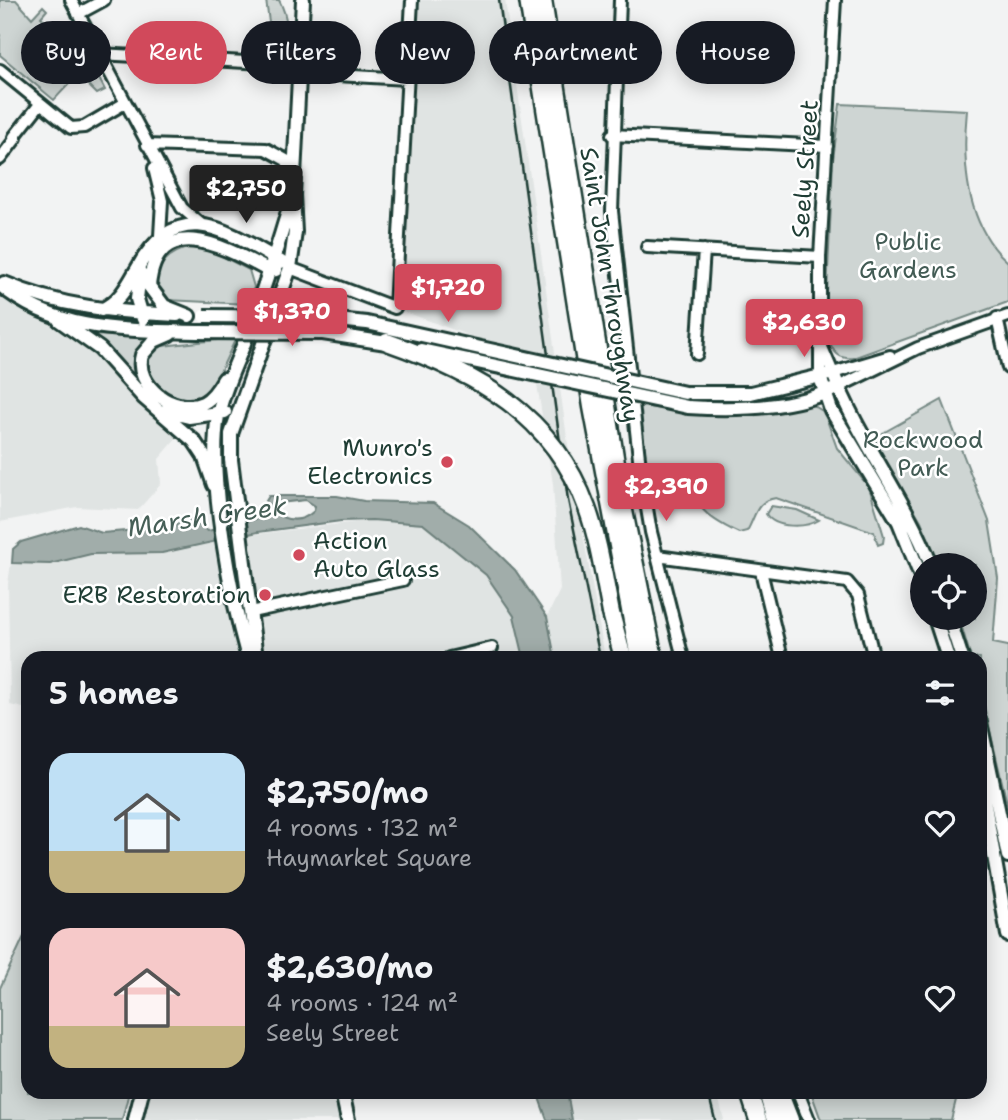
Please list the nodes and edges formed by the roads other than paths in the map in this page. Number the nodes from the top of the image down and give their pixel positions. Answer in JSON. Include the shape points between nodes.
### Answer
{"nodes":[{"id":1,"x":71,"y":0,"type":"edge"},
{"id":2,"x":104,"y":0,"type":"edge"},
{"id":3,"x":303,"y":0,"type":"edge"},
{"id":4,"x":412,"y":0,"type":"edge"},
{"id":5,"x":528,"y":0,"type":"edge"},
{"id":6,"x":543,"y":0,"type":"edge"},
{"id":7,"x":620,"y":0,"type":"edge"},
{"id":8,"x":835,"y":0,"type":"edge"},
{"id":9,"x":78,"y":13,"type":"junction"},
{"id":10,"x":82,"y":21,"type":"edge"},
{"id":11,"x":302,"y":21,"type":"edge"},
{"id":12,"x":411,"y":21,"type":"edge"},
{"id":13,"x":111,"y":55,"type":"edge"},
{"id":14,"x":241,"y":65,"type":"edge"},
{"id":15,"x":0,"y":70,"type":"edge"},
{"id":16,"x":111,"y":77,"type":"edge"},
{"id":17,"x":299,"y":84,"type":"edge"},
{"id":18,"x":407,"y":84,"type":"edge"},
{"id":19,"x":125,"y":103,"type":"junction"},
{"id":20,"x":40,"y":104,"type":"junction"},
{"id":21,"x":612,"y":135,"type":"junction"},
{"id":22,"x":147,"y":145,"type":"junction"},
{"id":23,"x":827,"y":146,"type":"junction"},
{"id":24,"x":0,"y":159,"type":"edge"},
{"id":25,"x":294,"y":175,"type":"junction"},
{"id":26,"x":293,"y":195,"type":"junction"},
{"id":27,"x":202,"y":225,"type":"junction"},
{"id":28,"x":160,"y":236,"type":"junction"},
{"id":29,"x":647,"y":247,"type":"dead end"},
{"id":30,"x":704,"y":250,"type":"junction"},
{"id":31,"x":820,"y":257,"type":"junction"},
{"id":32,"x":141,"y":261,"type":"junction"},
{"id":33,"x":272,"y":265,"type":"junction"},
{"id":34,"x":290,"y":268,"type":"junction"},
{"id":35,"x":0,"y":283,"type":"edge"},
{"id":36,"x":101,"y":310,"type":"junction"},
{"id":37,"x":140,"y":313,"type":"junction"},
{"id":38,"x":189,"y":316,"type":"junction"},
{"id":39,"x":1003,"y":317,"type":"edge"},
{"id":40,"x":59,"y":320,"type":"junction"},
{"id":41,"x":148,"y":330,"type":"junction"},
{"id":42,"x":178,"y":331,"type":"junction"},
{"id":43,"x":387,"y":342,"type":"junction"},
{"id":44,"x":242,"y":348,"type":"junction"},
{"id":45,"x":918,"y":348,"type":"junction"},
{"id":46,"x":696,"y":355,"type":"dead end"},
{"id":47,"x":1008,"y":369,"type":"edge"},
{"id":48,"x":827,"y":375,"type":"junction"},
{"id":49,"x":838,"y":387,"type":"junction"},
{"id":50,"x":824,"y":393,"type":"junction"},
{"id":51,"x":687,"y":400,"type":"junction"},
{"id":52,"x":154,"y":407,"type":"junction"},
{"id":53,"x":239,"y":407,"type":"junction"},
{"id":54,"x":218,"y":414,"type":"junction"},
{"id":55,"x":219,"y":498,"type":"junction"},
{"id":56,"x":911,"y":553,"type":"edge"},
{"id":57,"x":926,"y":553,"type":"edge"},
{"id":58,"x":657,"y":556,"type":"junction"},
{"id":59,"x":761,"y":571,"type":"junction"},
{"id":60,"x":403,"y":580,"type":"dead end"},
{"id":61,"x":251,"y":612,"type":"junction"},
{"id":62,"x":238,"y":624,"type":"junction"},
{"id":63,"x":939,"y":630,"type":"edge"},
{"id":64,"x":953,"y":630,"type":"edge"},
{"id":65,"x":492,"y":648,"type":"dead end"},
{"id":66,"x":238,"y":651,"type":"edge"},
{"id":67,"x":246,"y":651,"type":"edge"},
{"id":68,"x":255,"y":651,"type":"edge"},
{"id":69,"x":479,"y":651,"type":"edge"},
{"id":70,"x":620,"y":651,"type":"edge"},
{"id":71,"x":638,"y":651,"type":"edge"},
{"id":72,"x":653,"y":651,"type":"edge"},
{"id":73,"x":680,"y":651,"type":"edge"},
{"id":74,"x":780,"y":651,"type":"edge"},
{"id":75,"x":872,"y":651,"type":"edge"},
{"id":76,"x":946,"y":651,"type":"edge"},
{"id":77,"x":960,"y":651,"type":"edge"},
{"id":78,"x":987,"y":756,"type":"edge"},
{"id":79,"x":987,"y":816,"type":"edge"},
{"id":80,"x":1008,"y":856,"type":"edge"},
{"id":81,"x":1008,"y":935,"type":"edge"},
{"id":82,"x":140,"y":1099,"type":"edge"},
{"id":83,"x":344,"y":1099,"type":"edge"},
{"id":84,"x":751,"y":1099,"type":"edge"},
{"id":85,"x":769,"y":1099,"type":"edge"},
{"id":86,"x":782,"y":1099,"type":"edge"},
{"id":87,"x":801,"y":1099,"type":"edge"},
{"id":88,"x":135,"y":1120,"type":"edge"},
{"id":89,"x":348,"y":1120,"type":"edge"},
{"id":90,"x":758,"y":1120,"type":"edge"},
{"id":91,"x":775,"y":1120,"type":"edge"},
{"id":92,"x":790,"y":1120,"type":"edge"},
{"id":93,"x":809,"y":1120,"type":"edge"}],
"edges":[{"from":1,"to":9,"type":"street"},
{"from":2,"to":9,"type":"street"},
{"from":3,"to":11,"type":"main road"},
{"from":4,"to":12,"type":"street"},
{"from":5,"to":71,"type":"highway","name":"Saint John Throughway","via":[[598,448]]},
{"from":6,"to":72,"type":"highway","name":"Saint John Throughway","via":[[622,501]]},
{"from":7,"to":21,"type":"street"},
{"from":8,"to":23,"type":"street","name":"Seely Street"},
{"from":9,"to":10,"type":"street"},
{"from":13,"to":14,"type":"street"},
{"from":15,"to":20,"type":"street"},
{"from":16,"to":19,"type":"street"},
{"from":17,"to":25,"type":"main road"},
{"from":18,"to":34,"type":"street","via":[[395,309]]},
{"from":19,"to":20,"type":"street","via":[[76,129]]},
{"from":19,"to":22,"type":"street"},
{"from":20,"to":24,"type":"street"},
{"from":21,"to":23,"type":"street"},
{"from":21,"to":58,"type":"street","via":[[612,211],[630,390]]},
{"from":22,"to":25,"type":"street","via":[[266,149],[286,160]]},
{"from":22,"to":27,"type":"street","via":[[182,208]]},
{"from":22,"to":28,"type":"street","via":[[160,192]]},
{"from":23,"to":31,"type":"street","name":"Seely Street"},
{"from":25,"to":26,"type":"main road"},
{"from":26,"to":33,"type":"main road"},
{"from":26,"to":34,"type":"main road","via":[[295,232]]},
{"from":27,"to":28,"type":"main road","via":[[184,224]]},
{"from":27,"to":33,"type":"main road"},
{"from":28,"to":32,"type":"main road"},
{"from":29,"to":30,"type":"street"},
{"from":30,"to":31,"type":"street"},
{"from":30,"to":46,"type":"street"},
{"from":31,"to":48,"type":"street","name":"Seely Street","via":[[819,340]]},
{"from":32,"to":36,"type":"main road","via":[[121,296]]},
{"from":32,"to":37,"type":"main road"},
{"from":33,"to":34,"type":"main road"},
{"from":33,"to":38,"type":"main road","via":[[208,240],[172,246],[161,254],[149,286],[164,306]]},
{"from":33,"to":44,"type":"main road"},
{"from":34,"to":53,"type":"main road"},
{"from":35,"to":36,"type":"main road","via":[[46,299]]},
{"from":35,"to":40,"type":"main road","via":[[19,301]]},
{"from":36,"to":37,"type":"main road"},
{"from":37,"to":38,"type":"main road"},
{"from":37,"to":41,"type":"main road"},
{"from":38,"to":51,"type":"main road","bridge":true,"via":[[308,317],[367,323]]},
{"from":39,"to":45,"type":"street"},
{"from":39,"to":47,"type":"street"},
{"from":40,"to":41,"type":"main road","via":[[86,327]]},
{"from":40,"to":52,"type":"main road","via":[[100,349]]},
{"from":41,"to":42,"type":"main road"},
{"from":42,"to":43,"type":"main road","bridge":true,"via":[[299,332]]},
{"from":42,"to":44,"type":"main road","via":[[154,341],[140,363],[146,383],[174,403],[205,402],[220,387]]},
{"from":43,"to":51,"type":"main road","bridge":true},
{"from":43,"to":70,"type":"highway","bridge":true,"via":[[473,378],[507,401],[544,436],[570,472],[586,506]]},
{"from":44,"to":54,"type":"main road"},
{"from":45,"to":48,"type":"street"},
{"from":45,"to":49,"type":"street"},
{"from":48,"to":49,"type":"main road","name":"Seely Street"},
{"from":48,"to":50,"type":"main road","name":"Seely Street"},
{"from":48,"to":51,"type":"main road","via":[[751,393]]},
{"from":49,"to":50,"type":"main road"},
{"from":49,"to":57,"type":"main road","name":"Seely Street"},
{"from":50,"to":51,"type":"main road","via":[[740,407]]},
{"from":50,"to":56,"type":"main road","name":"Seely Street","via":[[894,514]]},
{"from":52,"to":54,"type":"main road","via":[[181,416]]},
{"from":52,"to":55,"type":"main road","via":[[200,449]]},
{"from":53,"to":54,"type":"main road"},
{"from":53,"to":61,"type":"main road","via":[[230,445]]},
{"from":54,"to":55,"type":"main road"},
{"from":55,"to":62,"type":"main road"},
{"from":58,"to":59,"type":"street"},
{"from":58,"to":73,"type":"street"},
{"from":59,"to":74,"type":"street"},
{"from":59,"to":75,"type":"street","via":[[850,584],[858,595]]},
{"from":60,"to":61,"type":"street"},
{"from":61,"to":68,"type":"main road"},
{"from":62,"to":66,"type":"main road"},
{"from":62,"to":67,"type":"main road"},
{"from":63,"to":76,"type":"main road"},
{"from":64,"to":77,"type":"main road"},
{"from":65,"to":69,"type":"street"},
{"from":78,"to":80,"type":"main road"},
{"from":79,"to":81,"type":"main road"},
{"from":82,"to":88,"type":"main road"},
{"from":83,"to":89,"type":"main road"},
{"from":84,"to":90,"type":"highway"},
{"from":85,"to":91,"type":"highway"},
{"from":86,"to":92,"type":"highway"},
{"from":87,"to":93,"type":"street"}]}
